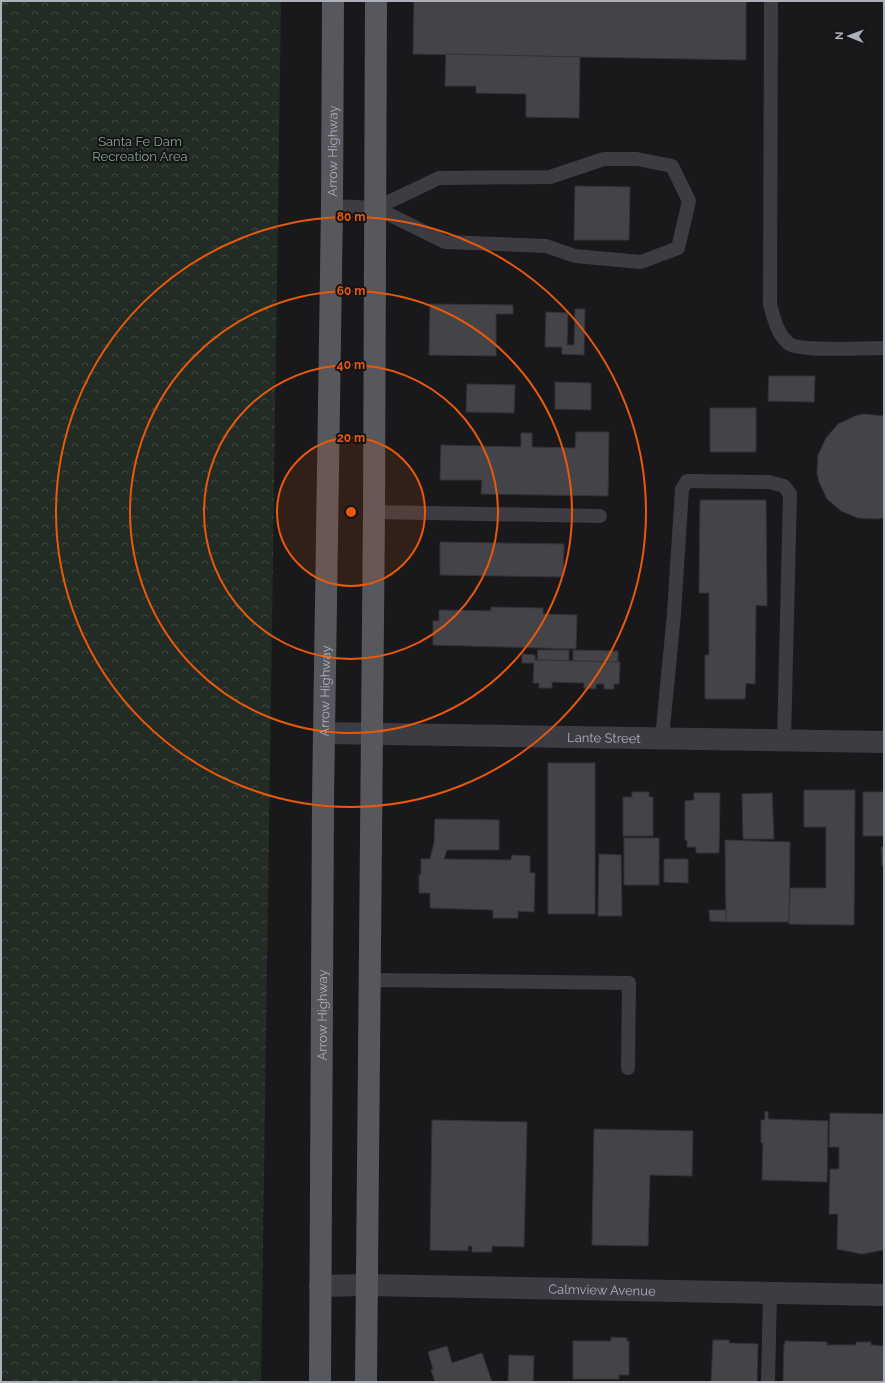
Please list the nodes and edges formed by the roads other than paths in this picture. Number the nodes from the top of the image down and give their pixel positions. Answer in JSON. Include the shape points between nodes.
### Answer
{"nodes":[{"id":1,"x":333,"y":1,"type":"edge"},
{"id":2,"x":376,"y":1,"type":"edge"},
{"id":3,"x":771,"y":1,"type":"edge"},
{"id":4,"x":332,"y":206,"type":"junction"},
{"id":5,"x":376,"y":208,"type":"junction"},
{"id":6,"x":884,"y":348,"type":"edge"},
{"id":7,"x":374,"y":512,"type":"junction"},
{"id":8,"x":600,"y":516,"type":"dead end"},
{"id":9,"x":324,"y":733,"type":"junction"},
{"id":10,"x":372,"y":734,"type":"junction"},
{"id":11,"x":662,"y":738,"type":"junction"},
{"id":12,"x":784,"y":740,"type":"junction"},
{"id":13,"x":884,"y":742,"type":"edge"},
{"id":14,"x":370,"y":980,"type":"junction"},
{"id":15,"x":628,"y":1068,"type":"dead end"},
{"id":16,"x":366,"y":1285,"type":"junction"},
{"id":17,"x":320,"y":1286,"type":"junction"},
{"id":18,"x":770,"y":1293,"type":"junction"},
{"id":19,"x":884,"y":1295,"type":"edge"},
{"id":20,"x":320,"y":1382,"type":"edge"},
{"id":21,"x":366,"y":1382,"type":"edge"},
{"id":22,"x":768,"y":1382,"type":"edge"}],
"edges":[{"from":1,"to":4,"type":"main road","name":"Arrow Highway"},
{"from":2,"to":5,"type":"main road"},
{"from":3,"to":6,"type":"lane","via":[[770,304],[776,328],[789,344],[806,348]]},
{"from":4,"to":5,"type":"lane"},
{"from":4,"to":9,"type":"main road","name":"Arrow Highway"},
{"from":5,"to":5,"type":"lane","via":[[439,178],[550,177],[604,159],[637,159],[672,166],[689,201],[678,248],[641,262],[575,256],[546,246],[445,242]]},
{"from":5,"to":7,"type":"main road"},
{"from":7,"to":8,"type":"lane"},
{"from":7,"to":10,"type":"main road"},
{"from":9,"to":10,"type":"street","name":"Lante Street"},
{"from":9,"to":17,"type":"main road","name":"Arrow Highway"},
{"from":10,"to":11,"type":"street","name":"Lante Street"},
{"from":10,"to":14,"type":"main road"},
{"from":11,"to":12,"type":"street","name":"Lante Street"},
{"from":11,"to":12,"type":"lane","via":[[674,614],[682,489],[687,481],[769,482],[784,486],[790,494]]},
{"from":12,"to":13,"type":"street","name":"Lante Street"},
{"from":14,"to":15,"type":"lane","via":[[629,983]]},
{"from":14,"to":16,"type":"main road"},
{"from":16,"to":17,"type":"street","name":"Calmview Avenue"},
{"from":16,"to":18,"type":"street","name":"Calmview Avenue"},
{"from":16,"to":21,"type":"main road"},
{"from":17,"to":20,"type":"main road","name":"Arrow Highway"},
{"from":18,"to":19,"type":"street","name":"Calmview Avenue"},
{"from":18,"to":22,"type":"lane"}]}
